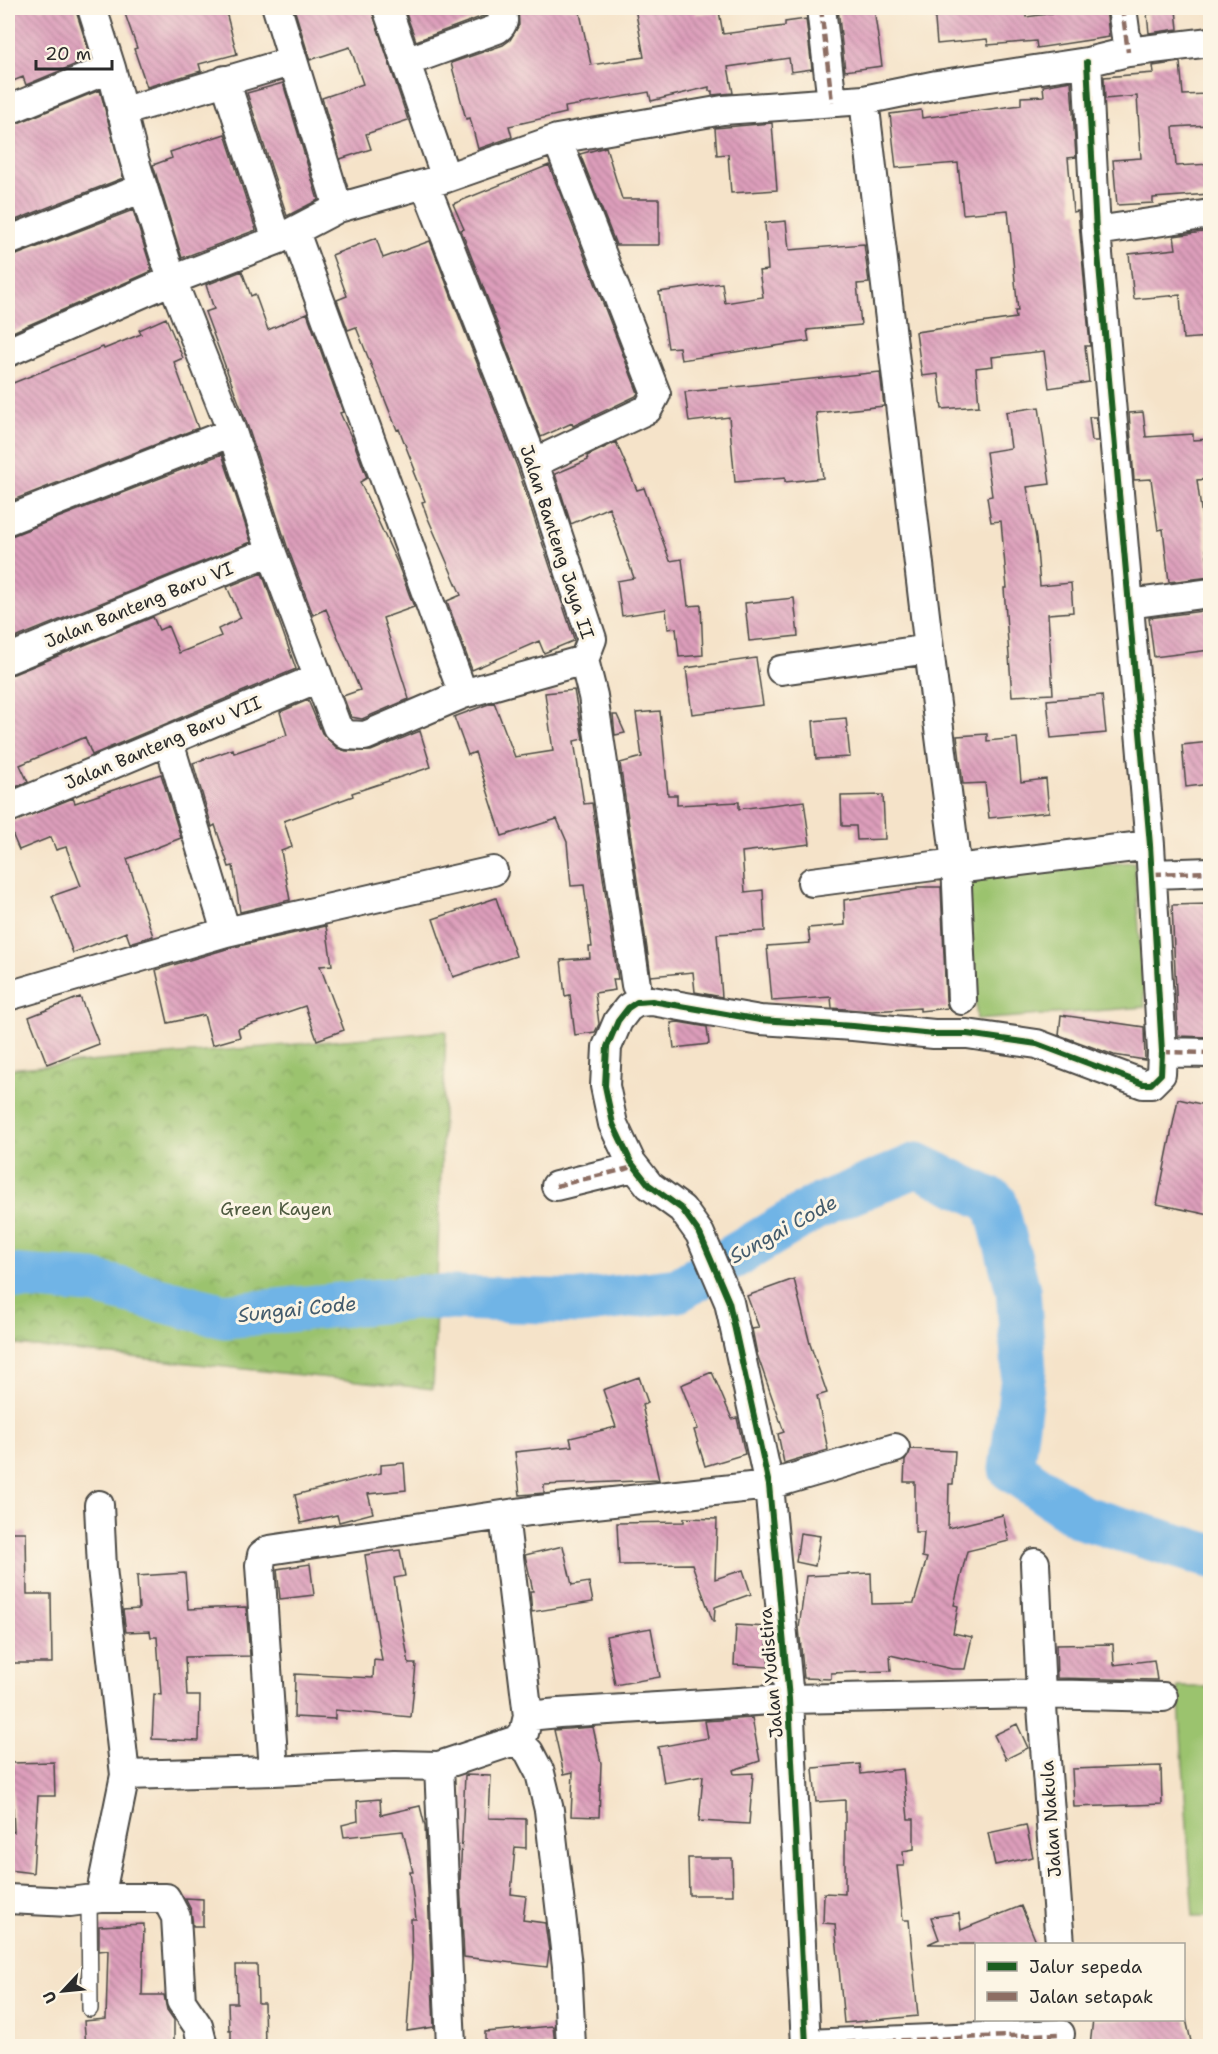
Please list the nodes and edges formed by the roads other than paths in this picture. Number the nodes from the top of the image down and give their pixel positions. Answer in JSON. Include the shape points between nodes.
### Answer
{"nodes":[{"id":1,"x":92,"y":8,"type":"edge"},
{"id":2,"x":277,"y":8,"type":"edge"},
{"id":3,"x":387,"y":8,"type":"edge"},
{"id":4,"x":501,"y":8,"type":"edge"},
{"id":5,"x":821,"y":8,"type":"edge"},
{"id":6,"x":1122,"y":8,"type":"edge"},
{"id":7,"x":1210,"y":42,"type":"edge"},
{"id":8,"x":1128,"y":52,"type":"junction"},
{"id":9,"x":293,"y":61,"type":"junction"},
{"id":10,"x":406,"y":62,"type":"junction"},
{"id":11,"x":1087,"y":62,"type":"junction"},
{"id":12,"x":111,"y":68,"type":"junction"},
{"id":13,"x":225,"y":80,"type":"junction"},
{"id":14,"x":864,"y":100,"type":"junction"},
{"id":15,"x":832,"y":102,"type":"junction"},
{"id":16,"x":8,"y":110,"type":"edge"},
{"id":17,"x":121,"y":112,"type":"junction"},
{"id":18,"x":557,"y":139,"type":"junction"},
{"id":19,"x":435,"y":181,"type":"junction"},
{"id":20,"x":143,"y":188,"type":"junction"},
{"id":21,"x":338,"y":208,"type":"junction"},
{"id":22,"x":1210,"y":214,"type":"edge"},
{"id":23,"x":1096,"y":231,"type":"junction"},
{"id":24,"x":286,"y":236,"type":"junction"},
{"id":25,"x":8,"y":241,"type":"edge"},
{"id":26,"x":172,"y":280,"type":"junction"},
{"id":27,"x":8,"y":352,"type":"edge"},
{"id":28,"x":232,"y":432,"type":"junction"},
{"id":29,"x":534,"y":463,"type":"junction"},
{"id":30,"x":8,"y":520,"type":"edge"},
{"id":31,"x":271,"y":551,"type":"junction"},
{"id":32,"x":1210,"y":593,"type":"edge"},
{"id":33,"x":1129,"y":604,"type":"junction"},
{"id":34,"x":929,"y":649,"type":"junction"},
{"id":35,"x":8,"y":659,"type":"edge"},
{"id":36,"x":584,"y":660,"type":"junction"},
{"id":37,"x":781,"y":670,"type":"dead end"},
{"id":38,"x":318,"y":678,"type":"junction"},
{"id":39,"x":463,"y":694,"type":"junction"},
{"id":40,"x":169,"y":742,"type":"junction"},
{"id":41,"x":8,"y":808,"type":"edge"},
{"id":42,"x":1150,"y":846,"type":"junction"},
{"id":43,"x":956,"y":866,"type":"junction"},
{"id":44,"x":493,"y":871,"type":"dead end"},
{"id":45,"x":1210,"y":872,"type":"edge"},
{"id":46,"x":1152,"y":874,"type":"junction"},
{"id":47,"x":812,"y":882,"type":"dead end"},
{"id":48,"x":226,"y":932,"type":"junction"},
{"id":49,"x":636,"y":985,"type":"dead end"},
{"id":50,"x":8,"y":996,"type":"edge"},
{"id":51,"x":962,"y":1000,"type":"dead end"},
{"id":52,"x":1162,"y":1052,"type":"junction"},
{"id":53,"x":1210,"y":1053,"type":"edge"},
{"id":54,"x":634,"y":1167,"type":"junction"},
{"id":55,"x":556,"y":1186,"type":"dead end"},
{"id":56,"x":895,"y":1448,"type":"dead end"},
{"id":57,"x":769,"y":1485,"type":"junction"},
{"id":58,"x":99,"y":1505,"type":"dead end"},
{"id":59,"x":504,"y":1515,"type":"junction"},
{"id":60,"x":1035,"y":1563,"type":"dead end"},
{"id":61,"x":1041,"y":1694,"type":"junction"},
{"id":62,"x":1163,"y":1697,"type":"dead end"},
{"id":63,"x":789,"y":1699,"type":"junction"},
{"id":64,"x":523,"y":1728,"type":"junction"},
{"id":65,"x":439,"y":1766,"type":"junction"},
{"id":66,"x":274,"y":1771,"type":"junction"},
{"id":67,"x":125,"y":1775,"type":"junction"},
{"id":68,"x":8,"y":1899,"type":"edge"},
{"id":69,"x":94,"y":1899,"type":"junction"},
{"id":70,"x":1060,"y":1943,"type":"edge"},
{"id":71,"x":90,"y":2008,"type":"dead end"},
{"id":72,"x":1060,"y":2033,"type":"edge"},
{"id":73,"x":806,"y":2045,"type":"edge"},
{"id":74,"x":203,"y":2046,"type":"edge"},
{"id":75,"x":451,"y":2046,"type":"edge"},
{"id":76,"x":571,"y":2046,"type":"edge"}],
"edges":[{"from":1,"to":12,"type":"street"},
{"from":2,"to":9,"type":"street"},
{"from":3,"to":10,"type":"street","name":"Jalan Banteng Jaya II"},
{"from":4,"to":10,"type":"street","via":[[504,20],[497,29]]},
{"from":5,"to":15,"type":"street"},
{"from":6,"to":8,"type":"street"},
{"from":7,"to":8,"type":"street"},
{"from":8,"to":11,"type":"street"},
{"from":9,"to":13,"type":"street"},
{"from":9,"to":21,"type":"street"},
{"from":10,"to":19,"type":"street","name":"Jalan Banteng Jaya II"},
{"from":11,"to":14,"type":"street"},
{"from":11,"to":23,"type":"street"},
{"from":12,"to":16,"type":"street"},
{"from":12,"to":17,"type":"street"},
{"from":13,"to":17,"type":"street"},
{"from":13,"to":24,"type":"street"},
{"from":14,"to":15,"type":"street"},
{"from":14,"to":34,"type":"street"},
{"from":15,"to":18,"type":"street","via":[[723,110]]},
{"from":17,"to":20,"type":"street"},
{"from":18,"to":19,"type":"street"},
{"from":18,"to":29,"type":"street","via":[[656,394],[648,409]]},
{"from":19,"to":21,"type":"street"},
{"from":19,"to":29,"type":"street","name":"Jalan Banteng Jaya II"},
{"from":20,"to":25,"type":"street"},
{"from":20,"to":26,"type":"street"},
{"from":21,"to":24,"type":"street"},
{"from":22,"to":23,"type":"street"},
{"from":23,"to":33,"type":"street"},
{"from":24,"to":26,"type":"street"},
{"from":24,"to":39,"type":"street"},
{"from":26,"to":27,"type":"street"},
{"from":26,"to":28,"type":"street"},
{"from":28,"to":30,"type":"street"},
{"from":28,"to":31,"type":"street"},
{"from":29,"to":36,"type":"street","name":"Jalan Banteng Jaya II","via":[[592,639]]},
{"from":31,"to":35,"type":"street","name":"Jalan Banteng Baru VI"},
{"from":31,"to":38,"type":"street"},
{"from":32,"to":33,"type":"street"},
{"from":33,"to":42,"type":"street"},
{"from":34,"to":37,"type":"street"},
{"from":34,"to":43,"type":"street"},
{"from":36,"to":39,"type":"street"},
{"from":36,"to":49,"type":"street","name":"Jalan Banteng Jaya II"},
{"from":38,"to":39,"type":"street","via":[[337,728],[347,735],[365,736]]},
{"from":38,"to":40,"type":"street","name":"Jalan Banteng Baru VII"},
{"from":40,"to":41,"type":"street","name":"Jalan Banteng Baru VII"},
{"from":40,"to":48,"type":"street"},
{"from":42,"to":43,"type":"street"},
{"from":42,"to":46,"type":"street"},
{"from":43,"to":47,"type":"street"},
{"from":43,"to":51,"type":"street"},
{"from":44,"to":48,"type":"street"},
{"from":45,"to":46,"type":"street"},
{"from":46,"to":52,"type":"street"},
{"from":48,"to":50,"type":"street"},
{"from":52,"to":53,"type":"street"},
{"from":52,"to":54,"type":"street","name":"Jalan Yudistira","via":[[1161,1074],[1151,1083],[1143,1084],[1037,1044],[967,1034],[760,1020],[652,1001],[637,1002],[628,1008],[612,1033],[606,1047],[605,1067],[613,1124]]},
{"from":54,"to":55,"type":"street"},
{"from":54,"to":57,"type":"street","name":"Jalan Yudistira","via":[[650,1185],[682,1209],[700,1234],[729,1302]]},
{"from":56,"to":57,"type":"street"},
{"from":57,"to":59,"type":"street"},
{"from":57,"to":63,"type":"street","name":"Jalan Yudistira"},
{"from":58,"to":67,"type":"street","via":[[102,1568]]},
{"from":59,"to":64,"type":"street"},
{"from":59,"to":66,"type":"street","via":[[269,1550],[262,1555]]},
{"from":60,"to":61,"type":"street","name":"Jalan Nakula"},
{"from":61,"to":62,"type":"street"},
{"from":61,"to":63,"type":"street"},
{"from":61,"to":70,"type":"street","name":"Jalan Nakula"},
{"from":63,"to":64,"type":"street"},
{"from":63,"to":73,"type":"street","name":"Jalan Yudistira"},
{"from":64,"to":65,"type":"street"},
{"from":64,"to":76,"type":"street","via":[[549,1810],[567,1966]]},
{"from":65,"to":66,"type":"street"},
{"from":65,"to":75,"type":"street"},
{"from":66,"to":67,"type":"street"},
{"from":67,"to":69,"type":"street"},
{"from":68,"to":69,"type":"street"},
{"from":69,"to":71,"type":"lane"},
{"from":69,"to":74,"type":"street","via":[[166,1898],[176,1917],[181,2001],[198,2026]]},
{"from":72,"to":73,"type":"street"}]}
